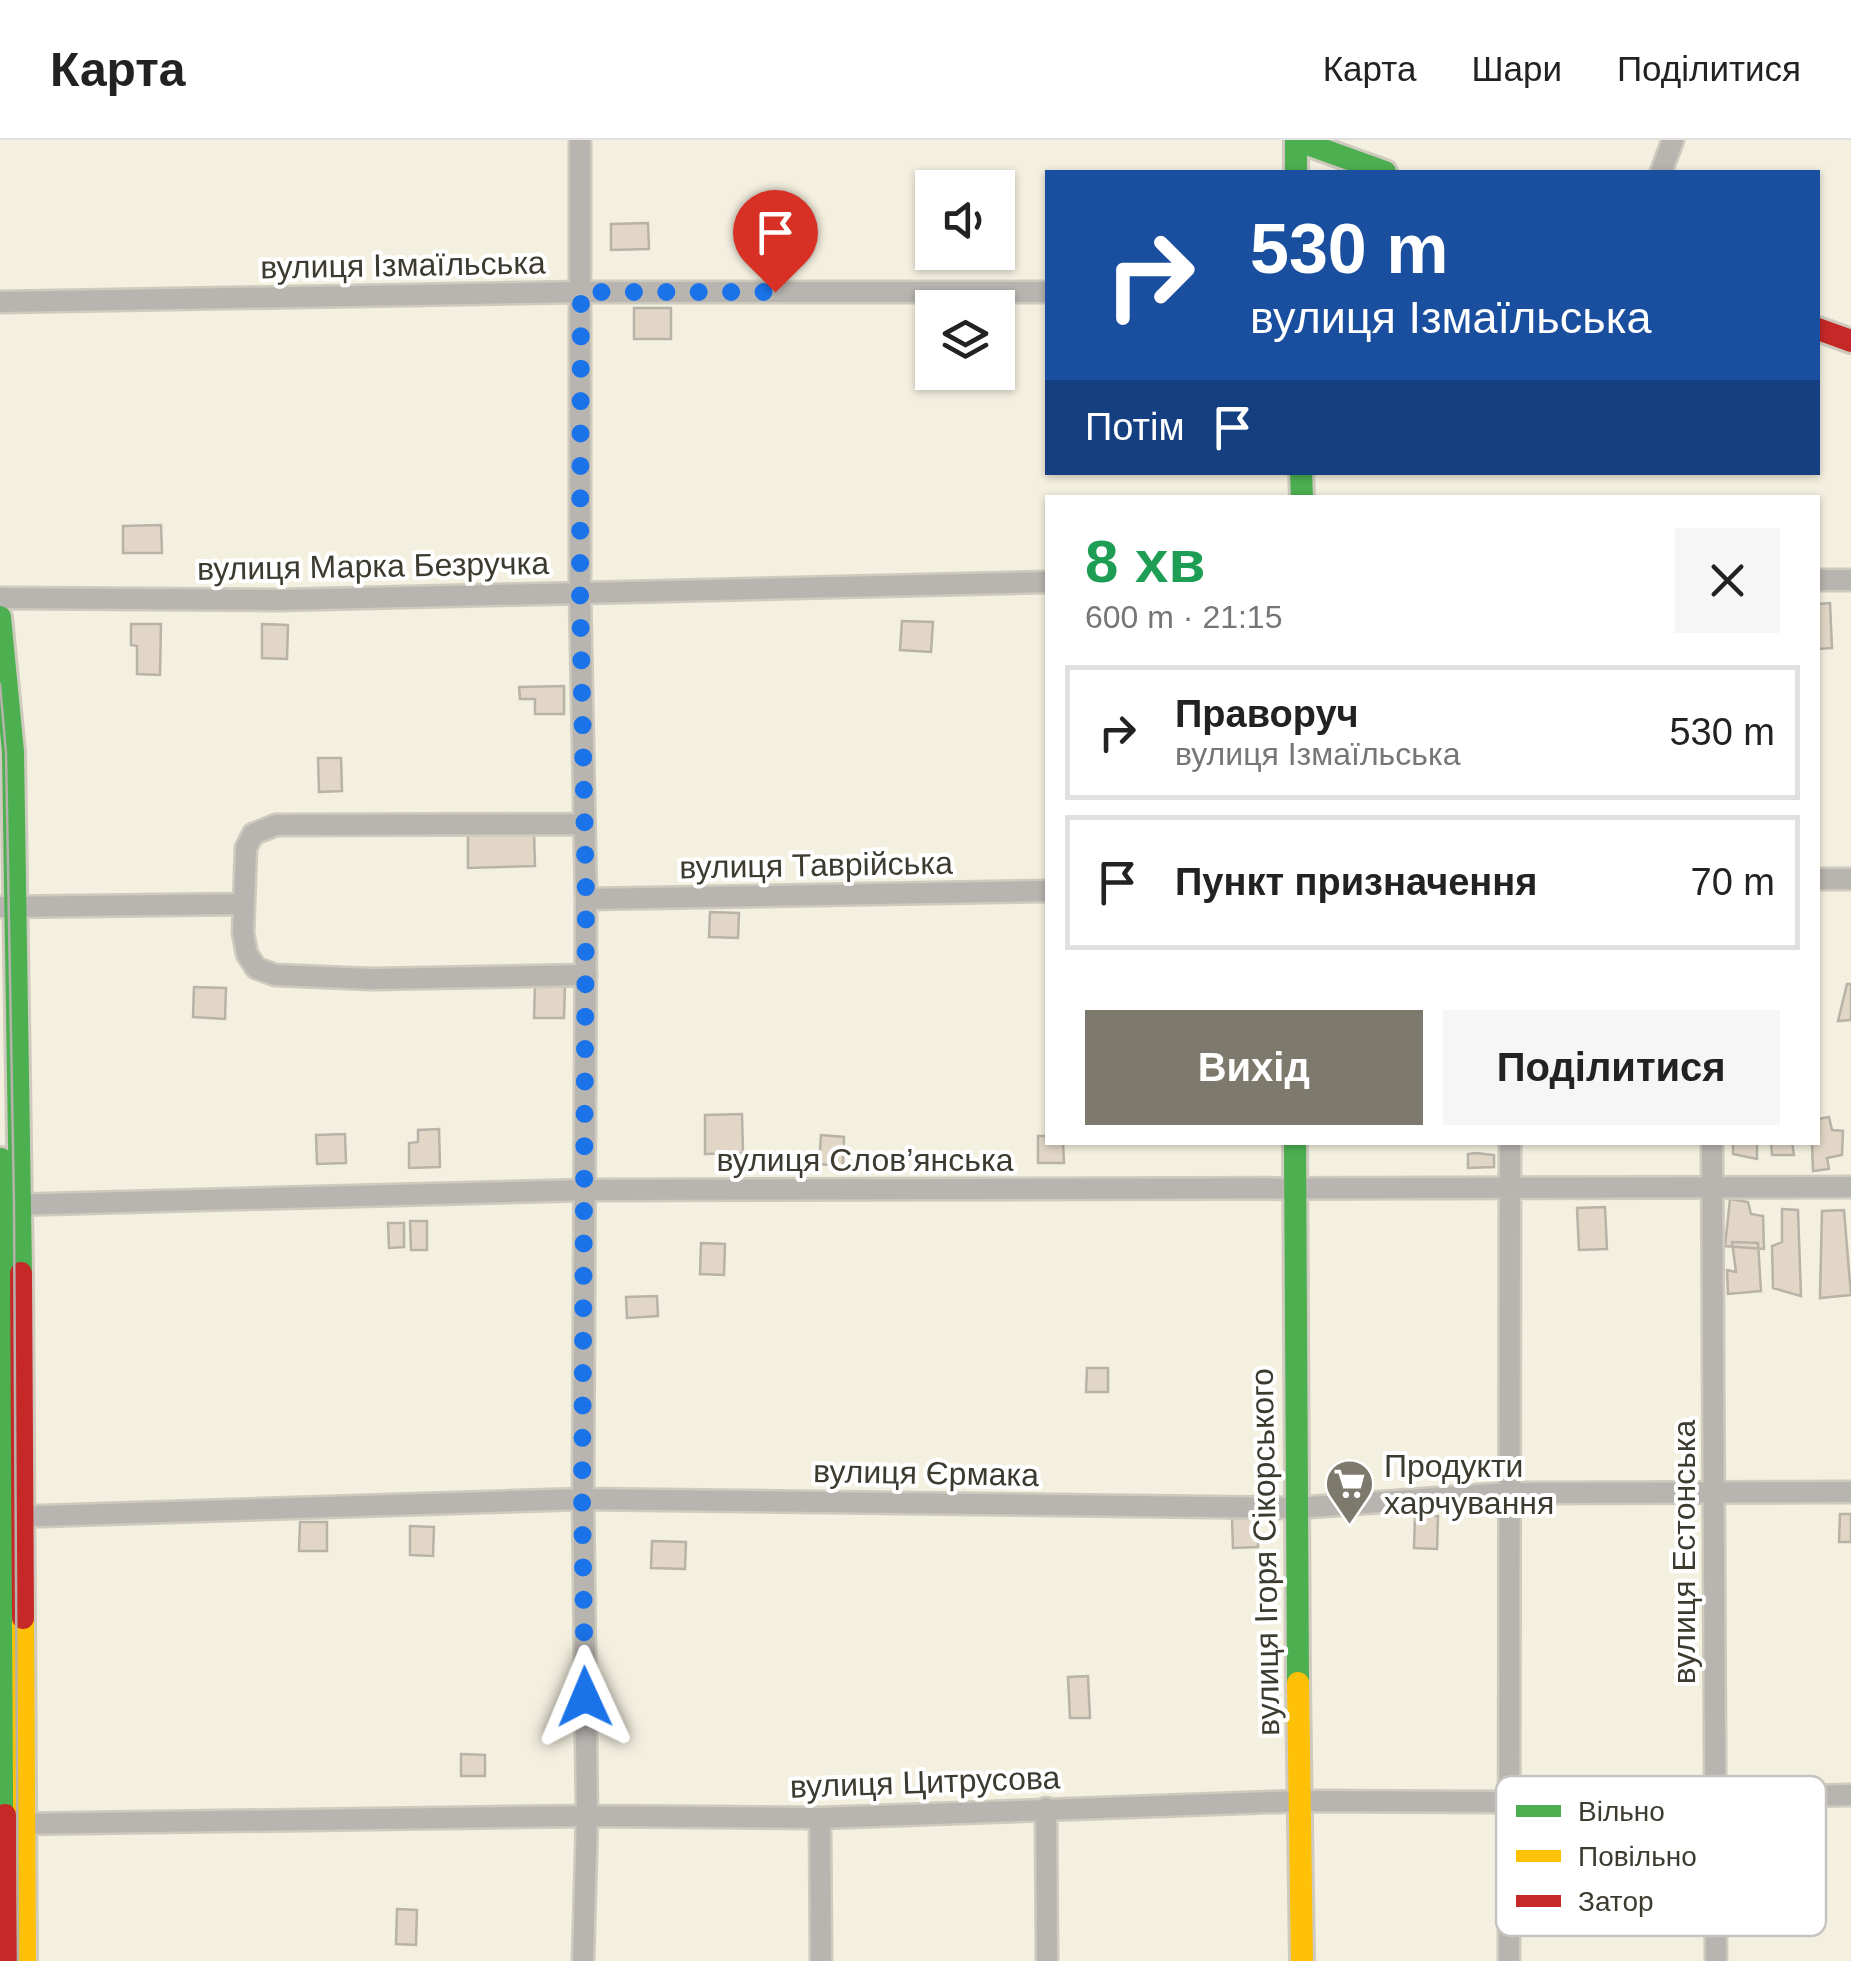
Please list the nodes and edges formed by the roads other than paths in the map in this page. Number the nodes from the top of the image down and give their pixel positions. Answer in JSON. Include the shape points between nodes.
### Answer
{"nodes":[{"id":1,"x":580,"y":140,"type":"edge"},
{"id":2,"x":1296,"y":140,"type":"edge"},
{"id":3,"x":1673,"y":140,"type":"edge"},
{"id":4,"x":1296,"y":170,"type":"edge"},
{"id":5,"x":1379,"y":170,"type":"edge"},
{"id":6,"x":1662,"y":170,"type":"edge"},
{"id":7,"x":581,"y":292,"type":"junction"},
{"id":8,"x":1045,"y":292,"type":"edge"},
{"id":9,"x":0,"y":302,"type":"edge"},
{"id":10,"x":1820,"y":330,"type":"edge"},
{"id":11,"x":1851,"y":341,"type":"edge"},
{"id":12,"x":1820,"y":580,"type":"edge"},
{"id":13,"x":1851,"y":580,"type":"edge"},
{"id":14,"x":1045,"y":582,"type":"edge"},
{"id":15,"x":580,"y":593,"type":"junction"},
{"id":16,"x":0,"y":598,"type":"edge"},
{"id":17,"x":0,"y":618,"type":"edge"},
{"id":18,"x":584,"y":824,"type":"junction"},
{"id":19,"x":1820,"y":879,"type":"edge"},
{"id":20,"x":1851,"y":879,"type":"edge"},
{"id":21,"x":1045,"y":891,"type":"edge"},
{"id":22,"x":586,"y":899,"type":"junction"},
{"id":23,"x":242,"y":904,"type":"junction"},
{"id":24,"x":8,"y":907,"type":"edge"},
{"id":25,"x":586,"y":975,"type":"junction"},
{"id":26,"x":0,"y":1032,"type":"edge"},
{"id":27,"x":1295,"y":1145,"type":"edge"},
{"id":28,"x":1510,"y":1145,"type":"edge"},
{"id":29,"x":1712,"y":1145,"type":"edge"},
{"id":30,"x":1510,"y":1186,"type":"junction"},
{"id":31,"x":1712,"y":1188,"type":"junction"},
{"id":32,"x":1851,"y":1188,"type":"edge"},
{"id":33,"x":587,"y":1190,"type":"junction"},
{"id":34,"x":1293,"y":1191,"type":"junction"},
{"id":35,"x":8,"y":1206,"type":"edge"},
{"id":36,"x":1851,"y":1492,"type":"edge"},
{"id":37,"x":1509,"y":1493,"type":"junction"},
{"id":38,"x":1714,"y":1493,"type":"junction"},
{"id":39,"x":582,"y":1499,"type":"junction"},
{"id":40,"x":1296,"y":1508,"type":"junction"},
{"id":41,"x":8,"y":1517,"type":"edge"},
{"id":42,"x":1509,"y":1776,"type":"edge"},
{"id":43,"x":1715,"y":1776,"type":"edge"},
{"id":44,"x":1851,"y":1795,"type":"edge"},
{"id":45,"x":1826,"y":1796,"type":"edge"},
{"id":46,"x":1302,"y":1801,"type":"junction"},
{"id":47,"x":1496,"y":1802,"type":"edge"},
{"id":48,"x":1046,"y":1808,"type":"junction"},
{"id":49,"x":587,"y":1816,"type":"junction"},
{"id":50,"x":820,"y":1818,"type":"junction"},
{"id":51,"x":9,"y":1823,"type":"edge"},
{"id":52,"x":1716,"y":1936,"type":"edge"},
{"id":53,"x":6,"y":1961,"type":"edge"},
{"id":54,"x":25,"y":1961,"type":"edge"},
{"id":55,"x":583,"y":1961,"type":"edge"},
{"id":56,"x":820,"y":1961,"type":"edge"},
{"id":57,"x":1047,"y":1961,"type":"edge"},
{"id":58,"x":1302,"y":1961,"type":"edge"},
{"id":59,"x":1716,"y":1961,"type":"edge"}],
"edges":[{"from":1,"to":7,"type":"street"},
{"from":2,"to":4,"type":"street"},
{"from":2,"to":5,"type":"street"},
{"from":3,"to":6,"type":"street"},
{"from":7,"to":8,"type":"street","name":"вулиця Ізмаїльська"},
{"from":7,"to":9,"type":"street","name":"вулиця Ізмаїльська"},
{"from":7,"to":15,"type":"street"},
{"from":10,"to":11,"type":"street"},
{"from":12,"to":13,"type":"street"},
{"from":14,"to":15,"type":"street","name":"вулиця Марка Безручка"},
{"from":15,"to":16,"type":"street","name":"вулиця Марка Безручка"},
{"from":15,"to":18,"type":"street"},
{"from":17,"to":24,"type":"street","via":[[14,752]]},
{"from":18,"to":22,"type":"street"},
{"from":18,"to":23,"type":"street","via":[[276,825],[254,834],[246,848]]},
{"from":19,"to":20,"type":"street"},
{"from":21,"to":22,"type":"street","name":"вулиця Таврійська"},
{"from":22,"to":25,"type":"street"},
{"from":23,"to":24,"type":"street"},
{"from":23,"to":25,"type":"street","via":[[247,954],[256,968],[275,975]]},
{"from":24,"to":35,"type":"street"},
{"from":25,"to":33,"type":"street"},
{"from":26,"to":35,"type":"street"},
{"from":27,"to":34,"type":"street","name":"вулиця Ігоря Сікорського"},
{"from":28,"to":30,"type":"street"},
{"from":29,"to":31,"type":"street","name":"вулиця Естонська"},
{"from":30,"to":31,"type":"street","name":"вулиця Слов’янська"},
{"from":30,"to":34,"type":"street","name":"вулиця Слов’янська"},
{"from":30,"to":37,"type":"street"},
{"from":31,"to":32,"type":"street","name":"вулиця Слов’янська"},
{"from":31,"to":38,"type":"street","name":"вулиця Естонська"},
{"from":33,"to":34,"type":"street","name":"вулиця Слов’янська"},
{"from":33,"to":35,"type":"street","name":"вулиця Слов’янська"},
{"from":33,"to":39,"type":"street"},
{"from":34,"to":40,"type":"street","name":"вулиця Ігоря Сікорського"},
{"from":35,"to":41,"type":"street"},
{"from":36,"to":38,"type":"street","name":"вулиця Єрмака"},
{"from":37,"to":38,"type":"street","name":"вулиця Єрмака"},
{"from":37,"to":40,"type":"street","name":"вулиця Єрмака"},
{"from":37,"to":42,"type":"street"},
{"from":38,"to":43,"type":"street","name":"вулиця Естонська"},
{"from":39,"to":40,"type":"street","name":"вулиця Єрмака"},
{"from":39,"to":41,"type":"street","name":"вулиця Єрмака"},
{"from":39,"to":49,"type":"street"},
{"from":40,"to":46,"type":"street","name":"вулиця Ігоря Сікорського"},
{"from":41,"to":51,"type":"street"},
{"from":44,"to":45,"type":"street","name":"вулиця Цитрусова"},
{"from":46,"to":47,"type":"street","name":"вулиця Цитрусова"},
{"from":46,"to":48,"type":"street","name":"вулиця Цитрусова"},
{"from":46,"to":58,"type":"street","name":"вулиця Ігоря Сікорського"},
{"from":48,"to":50,"type":"street","name":"вулиця Цитрусова"},
{"from":48,"to":57,"type":"street"},
{"from":49,"to":50,"type":"street","name":"вулиця Цитрусова"},
{"from":49,"to":51,"type":"street","name":"вулиця Цитрусова"},
{"from":49,"to":55,"type":"street"},
{"from":50,"to":56,"type":"street"},
{"from":51,"to":53,"type":"street"},
{"from":51,"to":54,"type":"street"},
{"from":52,"to":59,"type":"street","name":"вулиця Естонська"}]}
